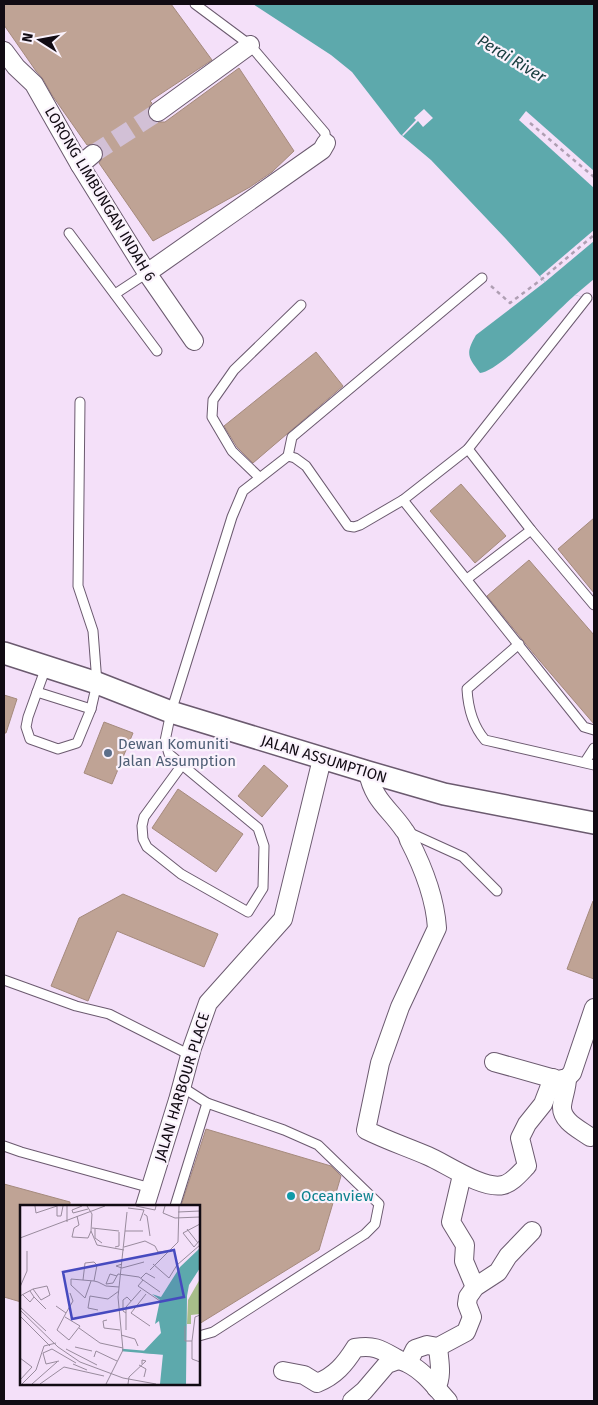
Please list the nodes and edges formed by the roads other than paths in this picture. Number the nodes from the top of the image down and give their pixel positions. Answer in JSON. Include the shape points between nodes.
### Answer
{"nodes":[{"id":1,"x":195,"y":4,"type":"edge"},
{"id":2,"x":250,"y":45,"type":"junction"},
{"id":3,"x":4,"y":51,"type":"edge"},
{"id":4,"x":158,"y":112,"type":"tunnel mouth"},
{"id":5,"x":326,"y":143,"type":"joint"},
{"id":6,"x":94,"y":154,"type":"tunnel mouth"},
{"id":7,"x":80,"y":165,"type":"junction"},
{"id":8,"x":69,"y":233,"type":"dead end"},
{"id":9,"x":147,"y":273,"type":"junction"},
{"id":10,"x":482,"y":278,"type":"road end"},
{"id":11,"x":115,"y":294,"type":"junction"},
{"id":12,"x":587,"y":298,"type":"dead end"},
{"id":13,"x":301,"y":305,"type":"dead end"},
{"id":14,"x":194,"y":341,"type":"dead end"},
{"id":15,"x":157,"y":351,"type":"dead end"},
{"id":16,"x":80,"y":402,"type":"dead end"},
{"id":17,"x":468,"y":449,"type":"junction"},
{"id":18,"x":288,"y":456,"type":"junction"},
{"id":19,"x":259,"y":477,"type":"junction"},
{"id":20,"x":403,"y":500,"type":"junction"},
{"id":21,"x":531,"y":530,"type":"junction"},
{"id":22,"x":467,"y":579,"type":"junction"},
{"id":23,"x":594,"y":605,"type":"edge"},
{"id":24,"x":520,"y":644,"type":"junction"},
{"id":25,"x":4,"y":653,"type":"edge"},
{"id":26,"x":46,"y":666,"type":"junction"},
{"id":27,"x":97,"y":683,"type":"junction"},
{"id":28,"x":37,"y":692,"type":"junction"},
{"id":29,"x":91,"y":709,"type":"junction"},
{"id":30,"x":171,"y":712,"type":"junction"},
{"id":31,"x":594,"y":730,"type":"edge"},
{"id":32,"x":594,"y":748,"type":"edge"},
{"id":33,"x":322,"y":759,"type":"junction"},
{"id":34,"x":590,"y":763,"type":"edge"},
{"id":35,"x":182,"y":765,"type":"junction"},
{"id":36,"x":368,"y":772,"type":"junction"},
{"id":37,"x":594,"y":823,"type":"edge"},
{"id":38,"x":405,"y":831,"type":"junction"},
{"id":39,"x":497,"y":891,"type":"dead end"},
{"id":40,"x":4,"y":980,"type":"edge"},
{"id":41,"x":594,"y":1008,"type":"edge"},
{"id":42,"x":190,"y":1055,"type":"junction"},
{"id":43,"x":494,"y":1062,"type":"dead end"},
{"id":44,"x":560,"y":1078,"type":"junction"},
{"id":45,"x":182,"y":1087,"type":"junction"},
{"id":46,"x":207,"y":1103,"type":"junction"},
{"id":47,"x":590,"y":1137,"type":"dead end"},
{"id":48,"x":4,"y":1146,"type":"edge"},
{"id":49,"x":462,"y":1175,"type":"junction"},
{"id":50,"x":151,"y":1188,"type":"junction"},
{"id":51,"x":145,"y":1205,"type":"edge"},
{"id":52,"x":175,"y":1205,"type":"edge"},
{"id":53,"x":532,"y":1230,"type":"dead end"},
{"id":54,"x":475,"y":1287,"type":"junction"},
{"id":55,"x":200,"y":1336,"type":"edge"},
{"id":56,"x":438,"y":1347,"type":"junction"},
{"id":57,"x":403,"y":1362,"type":"junction"},
{"id":58,"x":283,"y":1371,"type":"dead end"},
{"id":59,"x":436,"y":1388,"type":"junction"},
{"id":60,"x":352,"y":1401,"type":"edge"},
{"id":61,"x":448,"y":1401,"type":"edge"}],
"edges":[{"from":1,"to":2,"type":"lane"},
{"from":2,"to":4,"type":"street"},
{"from":2,"to":5,"type":"lane","via":[[324,133]]},
{"from":3,"to":7,"type":"street","name":"LORONG LIMBUNGAN INDAH 6","via":[[34,84]]},
{"from":5,"to":9,"type":"street","via":[[322,150]]},
{"from":6,"to":7,"type":"street"},
{"from":7,"to":9,"type":"street","name":"LORONG LIMBUNGAN INDAH 6"},
{"from":8,"to":11,"type":"lane"},
{"from":9,"to":11,"type":"lane"},
{"from":9,"to":14,"type":"street","name":"LORONG LIMBUNGAN INDAH 6"},
{"from":10,"to":18,"type":"lane","via":[[292,437]]},
{"from":11,"to":15,"type":"lane"},
{"from":12,"to":17,"type":"lane"},
{"from":13,"to":19,"type":"lane","via":[[234,370],[213,400],[212,417],[232,451]]},
{"from":16,"to":27,"type":"lane","via":[[78,586],[93,631]]},
{"from":17,"to":20,"type":"lane"},
{"from":17,"to":21,"type":"lane"},
{"from":18,"to":19,"type":"lane"},
{"from":18,"to":20,"type":"lane","via":[[306,466],[348,526],[360,525]]},
{"from":19,"to":30,"type":"lane","via":[[243,490],[232,517]]},
{"from":20,"to":22,"type":"lane"},
{"from":21,"to":22,"type":"lane"},
{"from":21,"to":23,"type":"lane"},
{"from":22,"to":24,"type":"lane"},
{"from":24,"to":31,"type":"lane","via":[[584,727]]},
{"from":24,"to":34,"type":"lane","via":[[466,689],[480,733],[485,740]]},
{"from":25,"to":26,"type":"street","name":"JALAN ASSUMPTION"},
{"from":26,"to":27,"type":"street","name":"JALAN ASSUMPTION"},
{"from":26,"to":28,"type":"lane"},
{"from":27,"to":29,"type":"lane"},
{"from":27,"to":30,"type":"street","name":"JALAN ASSUMPTION"},
{"from":28,"to":29,"type":"lane"},
{"from":28,"to":29,"type":"lane","via":[[26,727],[30,739],[58,749],[77,743]]},
{"from":30,"to":33,"type":"street","name":"JALAN ASSUMPTION"},
{"from":30,"to":35,"type":"lane","via":[[165,741],[169,754]]},
{"from":32,"to":34,"type":"lane"},
{"from":33,"to":36,"type":"street","name":"JALAN ASSUMPTION"},
{"from":33,"to":42,"type":"street","name":"JALAN HARBOUR PLACE","via":[[283,919],[208,1003]]},
{"from":35,"to":35,"type":"lane","via":[[258,828],[264,846],[264,888],[248,912],[181,874],[147,847],[143,839],[144,817]]},
{"from":36,"to":37,"type":"street","name":"JALAN ASSUMPTION","via":[[444,794]]},
{"from":36,"to":38,"type":"street","via":[[371,786]]},
{"from":38,"to":39,"type":"lane","via":[[463,857]]},
{"from":38,"to":49,"type":"street","via":[[428,884],[437,928],[400,1007],[380,1063],[366,1130],[429,1156]]},
{"from":40,"to":42,"type":"lane","via":[[76,1006],[109,1014]]},
{"from":41,"to":44,"type":"street","via":[[572,1073]]},
{"from":42,"to":45,"type":"street","name":"JALAN HARBOUR PLACE"},
{"from":43,"to":44,"type":"street"},
{"from":44,"to":47,"type":"street","via":[[563,1114]]},
{"from":44,"to":49,"type":"street","via":[[520,1138],[527,1166],[516,1178],[503,1185],[493,1185]]},
{"from":45,"to":46,"type":"lane"},
{"from":45,"to":50,"type":"street","name":"JALAN HARBOUR PLACE"},
{"from":46,"to":52,"type":"lane"},
{"from":46,"to":55,"type":"lane","via":[[318,1145],[378,1204],[375,1224],[365,1234],[213,1332]]},
{"from":48,"to":50,"type":"lane"},
{"from":49,"to":54,"type":"street","via":[[451,1222],[465,1245],[464,1261]]},
{"from":50,"to":51,"type":"street","name":"JALAN HARBOUR PLACE"},
{"from":53,"to":54,"type":"street","via":[[498,1272]]},
{"from":54,"to":56,"type":"street","via":[[468,1297],[472,1317],[466,1332]]},
{"from":56,"to":57,"type":"street","via":[[427,1345],[415,1350]]},
{"from":56,"to":59,"type":"street","via":[[440,1375]]},
{"from":57,"to":58,"type":"street","via":[[382,1349],[367,1346],[355,1348],[344,1364],[317,1383],[304,1375]]},
{"from":57,"to":59,"type":"street","via":[[424,1375]]},
{"from":57,"to":60,"type":"street","via":[[387,1364]]},
{"from":59,"to":61,"type":"street"}]}
